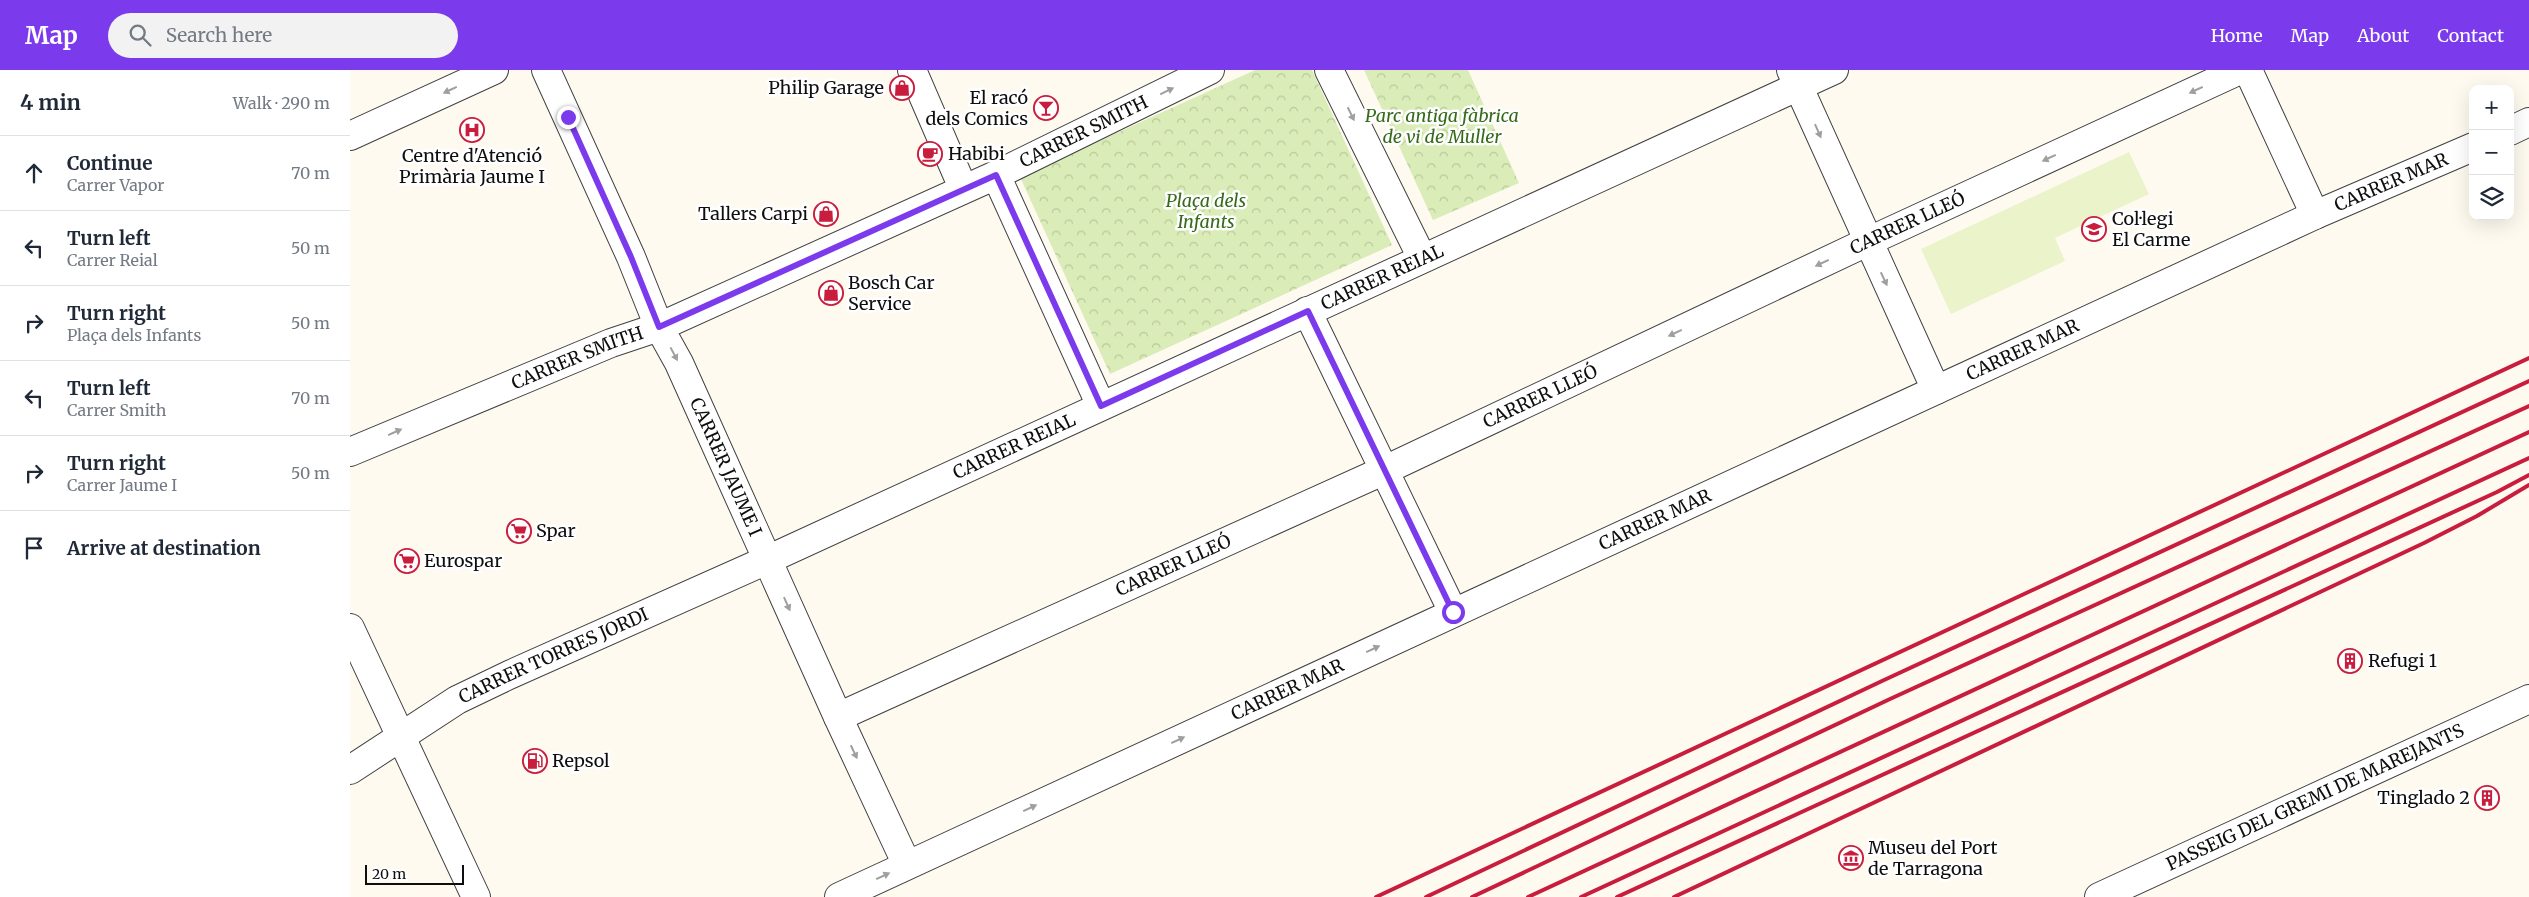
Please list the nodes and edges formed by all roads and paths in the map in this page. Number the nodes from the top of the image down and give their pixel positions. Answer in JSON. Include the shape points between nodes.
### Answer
{"nodes":[{"id":1,"x":494,"y":70,"type":"edge"},
{"id":2,"x":546,"y":70,"type":"edge"},
{"id":3,"x":912,"y":70,"type":"edge"},
{"id":4,"x":1329,"y":70,"type":"edge"},
{"id":5,"x":1834,"y":70,"type":"edge"},
{"id":6,"x":2240,"y":70,"type":"edge"},
{"id":7,"x":2248,"y":70,"type":"edge"},
{"id":8,"x":1202,"y":72,"type":"edge"},
{"id":9,"x":1795,"y":78,"type":"edge"},
{"id":10,"x":2529,"y":122,"type":"edge"},
{"id":11,"x":2514,"y":128,"type":"edge"},
{"id":12,"x":350,"y":136,"type":"edge"},
{"id":13,"x":2469,"y":149,"type":"edge"},
{"id":14,"x":996,"y":175,"type":"junction"},
{"id":15,"x":962,"y":188,"type":"junction"},
{"id":16,"x":2315,"y":215,"type":"junction"},
{"id":17,"x":1867,"y":242,"type":"junction"},
{"id":18,"x":1422,"y":258,"type":"junction"},
{"id":19,"x":1308,"y":311,"type":"junction"},
{"id":20,"x":659,"y":327,"type":"junction"},
{"id":21,"x":1936,"y":390,"type":"junction"},
{"id":22,"x":1101,"y":406,"type":"junction"},
{"id":23,"x":350,"y":452,"type":"edge"},
{"id":24,"x":1385,"y":470,"type":"junction"},
{"id":25,"x":767,"y":560,"type":"junction"},
{"id":26,"x":1453,"y":612,"type":"junction"},
{"id":27,"x":350,"y":628,"type":"edge"},
{"id":28,"x":2529,"y":699,"type":"edge"},
{"id":29,"x":838,"y":717,"type":"junction"},
{"id":30,"x":400,"y":738,"type":"junction"},
{"id":31,"x":350,"y":770,"type":"edge"},
{"id":32,"x":908,"y":865,"type":"junction"},
{"id":33,"x":476,"y":897,"type":"edge"},
{"id":34,"x":838,"y":897,"type":"edge"},
{"id":35,"x":2099,"y":897,"type":"edge"}],
"edges":[{"from":1,"to":12,"type":"street","one_way":true},
{"from":2,"to":20,"type":"street","name":"CARRER JAUME I","via":[[631,257]]},
{"from":3,"to":15,"type":"street"},
{"from":4,"to":18,"type":"street","one_way":true},
{"from":5,"to":9,"type":"street","name":"CARRER REIAL"},
{"from":6,"to":17,"type":"street","name":"CARRER LLEÓ","one_way":true},
{"from":7,"to":16,"type":"street"},
{"from":14,"to":8,"type":"street","name":"CARRER SMITH","one_way":true},
{"from":9,"to":17,"type":"street","one_way":true},
{"from":9,"to":18,"type":"street","name":"CARRER REIAL"},
{"from":10,"to":11,"type":"street"},
{"from":13,"to":16,"type":"street","name":"CARRER MAR"},
{"from":14,"to":15,"type":"street","name":"CARRER SMITH"},
{"from":14,"to":22,"type":"street"},
{"from":15,"to":20,"type":"street","name":"CARRER SMITH"},
{"from":16,"to":21,"type":"street","name":"CARRER MAR"},
{"from":17,"to":21,"type":"street","one_way":true},
{"from":17,"to":24,"type":"street","name":"CARRER LLEÓ","one_way":true},
{"from":18,"to":19,"type":"street","name":"CARRER REIAL"},
{"from":19,"to":22,"type":"street","name":"CARRER REIAL"},
{"from":19,"to":24,"type":"street"},
{"from":23,"to":20,"type":"street","name":"CARRER SMITH","one_way":true,"via":[[611,343]]},
{"from":20,"to":25,"type":"street","name":"CARRER JAUME I","one_way":true,"via":[[679,363]]},
{"from":21,"to":26,"type":"street","name":"CARRER MAR"},
{"from":22,"to":25,"type":"street","name":"CARRER REIAL"},
{"from":24,"to":26,"type":"street"},
{"from":24,"to":29,"type":"street","name":"CARRER LLEÓ"},
{"from":25,"to":29,"type":"street","name":"CARRER JAUME I","one_way":true},
{"from":25,"to":30,"type":"street","name":"CARRER TORRES JORDI","via":[[457,700]]},
{"from":32,"to":26,"type":"street","name":"CARRER MAR","one_way":true},
{"from":27,"to":30,"type":"street"},
{"from":28,"to":35,"type":"street","name":"PASSEIG DEL GREMI DE MAREJANTS"},
{"from":29,"to":32,"type":"street","name":"CARRER JAUME I","one_way":true},
{"from":30,"to":31,"type":"street","name":"CARRER TORRES JORDI"},
{"from":30,"to":33,"type":"street"},
{"from":34,"to":32,"type":"street","name":"CARRER MAR","one_way":true}]}
